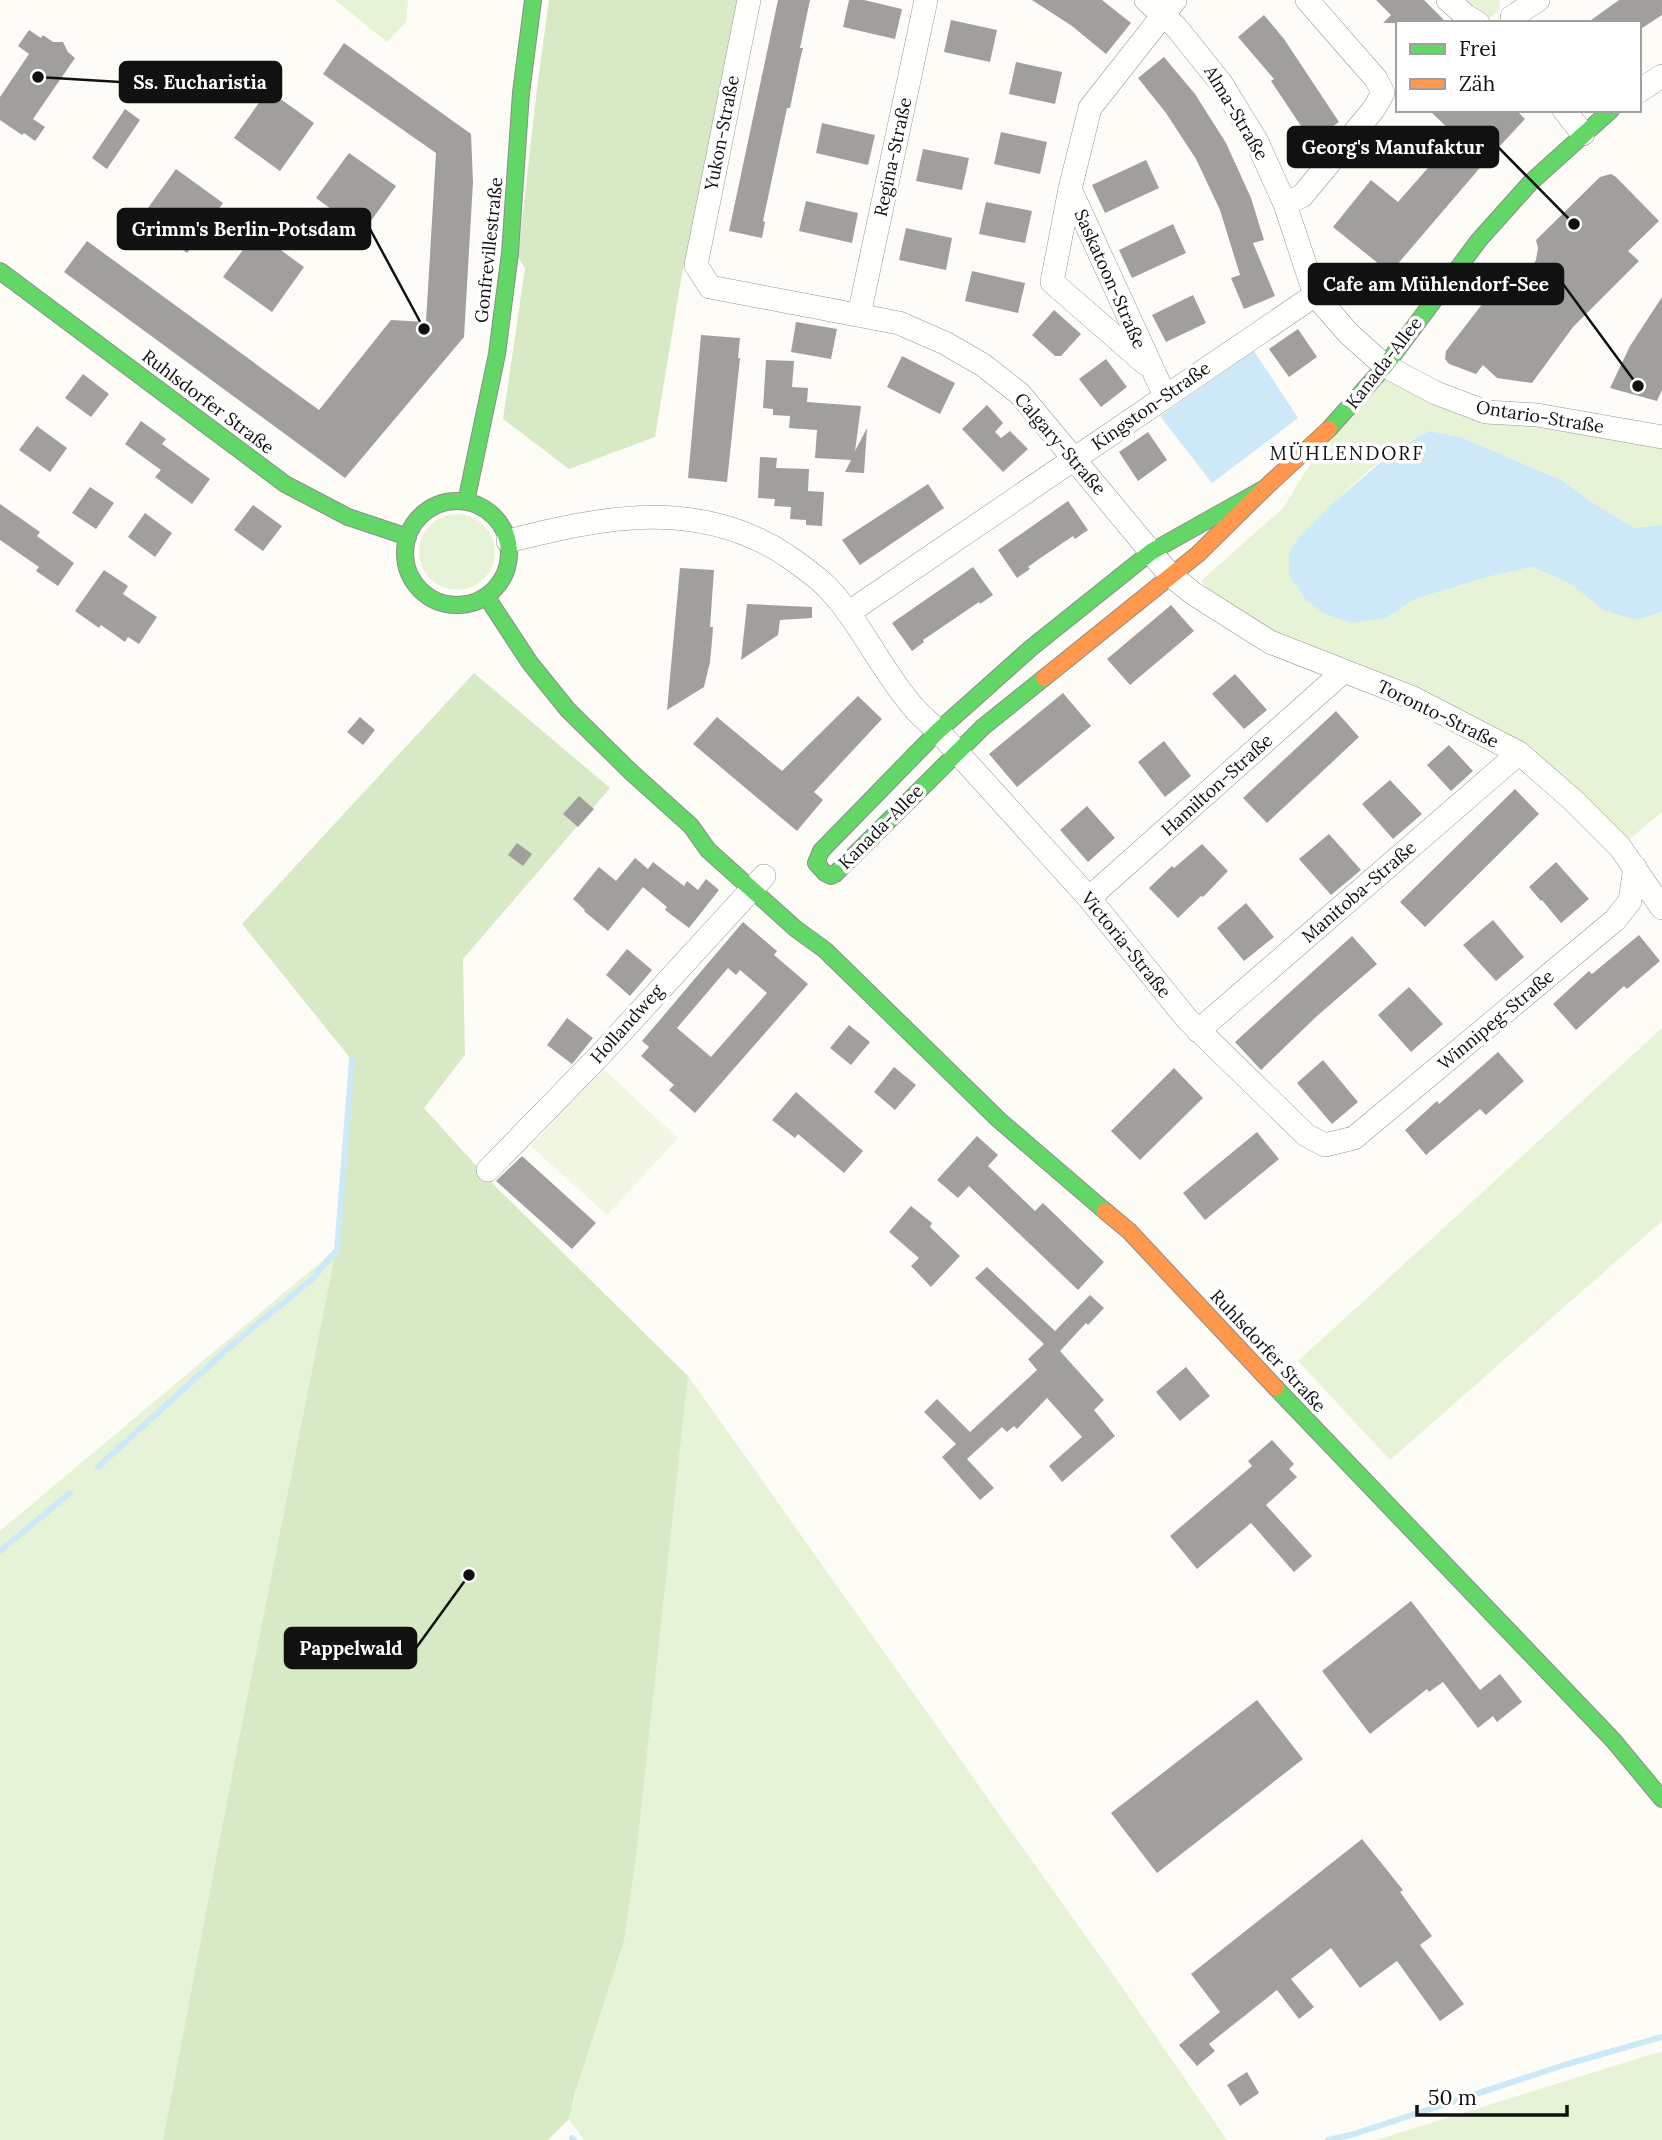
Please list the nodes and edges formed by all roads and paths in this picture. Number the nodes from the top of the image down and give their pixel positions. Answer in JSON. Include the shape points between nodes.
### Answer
{"nodes":[{"id":1,"x":533,"y":0,"type":"edge"},
{"id":2,"x":749,"y":0,"type":"edge"},
{"id":3,"x":926,"y":0,"type":"edge"},
{"id":4,"x":1307,"y":0,"type":"edge"},
{"id":5,"x":1448,"y":0,"type":"edge"},
{"id":6,"x":1538,"y":0,"type":"edge"},
{"id":7,"x":1162,"y":5,"type":"edge"},
{"id":8,"x":1510,"y":13,"type":"edge"},
{"id":9,"x":1475,"y":21,"type":"edge"},
{"id":10,"x":1662,"y":76,"type":"edge"},
{"id":11,"x":1641,"y":90,"type":"edge"},
{"id":12,"x":1566,"y":112,"type":"edge"},
{"id":13,"x":1609,"y":112,"type":"edge"},
{"id":14,"x":1583,"y":134,"type":"junction"},
{"id":15,"x":1070,"y":189,"type":"junction"},
{"id":16,"x":1284,"y":204,"type":"junction"},
{"id":17,"x":696,"y":265,"type":"joint"},
{"id":18,"x":0,"y":271,"type":"edge"},
{"id":19,"x":1315,"y":295,"type":"junction"},
{"id":20,"x":859,"y":315,"type":"junction"},
{"id":21,"x":1385,"y":366,"type":"junction"},
{"id":22,"x":1151,"y":368,"type":"junction"},
{"id":23,"x":1165,"y":396,"type":"junction"},
{"id":24,"x":1662,"y":437,"type":"edge"},
{"id":25,"x":1075,"y":458,"type":"junction"},
{"id":26,"x":1265,"y":488,"type":"junction"},
{"id":27,"x":466,"y":502,"type":"junction"},
{"id":28,"x":408,"y":537,"type":"junction"},
{"id":29,"x":508,"y":541,"type":"junction"},
{"id":30,"x":1151,"y":552,"type":"junction"},
{"id":31,"x":1170,"y":575,"type":"junction"},
{"id":32,"x":486,"y":597,"type":"junction"},
{"id":33,"x":848,"y":613,"type":"junction"},
{"id":34,"x":1344,"y":671,"type":"junction"},
{"id":35,"x":938,"y":731,"type":"junction"},
{"id":36,"x":956,"y":752,"type":"junction"},
{"id":37,"x":1519,"y":753,"type":"junction"},
{"id":38,"x":691,"y":826,"type":"junction"},
{"id":39,"x":721,"y":838,"type":"dead end"},
{"id":40,"x":1635,"y":867,"type":"junction"},
{"id":41,"x":767,"y":884,"type":"junction"},
{"id":42,"x":1089,"y":898,"type":"junction"},
{"id":43,"x":1662,"y":908,"type":"edge"},
{"id":44,"x":825,"y":950,"type":"junction"},
{"id":45,"x":1198,"y":1031,"type":"junction"},
{"id":46,"x":1325,"y":1145,"type":"joint"},
{"id":47,"x":488,"y":1170,"type":"dead end"},
{"id":48,"x":1662,"y":1799,"type":"edge"}],
"edges":[{"from":1,"to":27,"type":"main road","name":"Gonfrevillestraße","via":[[497,354]]},
{"from":2,"to":17,"type":"street","name":"Yukon-Straße"},
{"from":3,"to":20,"type":"street","name":"Regina-Straße"},
{"from":4,"to":16,"type":"street","via":[[1383,93],[1302,196]]},
{"from":5,"to":9,"type":"street"},
{"from":6,"to":8,"type":"street"},
{"from":7,"to":15,"type":"street","name":"Saskatoon-Straße","via":[[1090,108]]},
{"from":7,"to":16,"type":"street","name":"Alma-Straße","via":[[1222,83],[1257,142]]},
{"from":10,"to":11,"type":"street"},
{"from":12,"to":14,"type":"street"},
{"from":13,"to":14,"type":"main road","name":"Kanada-Allee"},
{"from":14,"to":21,"type":"main road","name":"Kanada-Allee","via":[[1479,240]]},
{"from":15,"to":22,"type":"street","name":"Saskatoon-Straße"},
{"from":15,"to":22,"type":"street","name":"Saskatoon-Straße","via":[[1052,282]]},
{"from":16,"to":19,"type":"street","name":"Alma-Straße"},
{"from":17,"to":20,"type":"street","name":"Calgary-Straße","via":[[710,287]]},
{"from":18,"to":28,"type":"main road","name":"Ruhlsdorfer Straße","via":[[285,484],[348,517]]},
{"from":19,"to":21,"type":"street","name":"Alma-Straße"},
{"from":19,"to":23,"type":"street","name":"Kingston-Straße"},
{"from":20,"to":25,"type":"street","name":"Calgary-Straße","via":[[899,323],[983,365],[1020,394]]},
{"from":21,"to":24,"type":"street","name":"Ontario-Straße","via":[[1486,412],[1537,415]]},
{"from":21,"to":26,"type":"main road","name":"Kanada-Allee","via":[[1335,424]]},
{"from":22,"to":23,"type":"street","name":"Saskatoon-Straße"},
{"from":23,"to":25,"type":"street","name":"Kingston-Straße"},
{"from":25,"to":30,"type":"street","name":"Calgary-Straße"},
{"from":25,"to":33,"type":"street","name":"Kingston-Straße"},
{"from":26,"to":30,"type":"main road","name":"Kanada-Allee"},
{"from":26,"to":31,"type":"main road","name":"Kanada-Allee"},
{"from":27,"to":28,"type":"main road","via":[[437,505],[414,524]]},
{"from":27,"to":29,"type":"main road","via":[[485,509],[500,523]]},
{"from":28,"to":32,"type":"main road","via":[[409,572],[430,598],[453,605]]},
{"from":29,"to":32,"type":"main road","via":[[505,572]]},
{"from":29,"to":33,"type":"street","name":"Victoria-Straße","via":[[600,521],[693,519],[776,549],[828,588]]},
{"from":30,"to":31,"type":"street","name":"Calgary-Straße"},
{"from":30,"to":35,"type":"main road","name":"Kanada-Allee","via":[[1031,648]]},
{"from":31,"to":34,"type":"street","name":"Toronto-Straße","via":[[1270,642]]},
{"from":31,"to":36,"type":"main road","name":"Kanada-Allee"},
{"from":32,"to":38,"type":"main road","name":"Ruhlsdorfer Straße","via":[[568,710]]},
{"from":33,"to":35,"type":"street","name":"Victoria-Straße","via":[[915,709]]},
{"from":34,"to":37,"type":"street","name":"Toronto-Straße","via":[[1413,698]]},
{"from":34,"to":42,"type":"street","name":"Hamilton-Straße"},
{"from":35,"to":36,"type":"street","name":"Victoria-Straße"},
{"from":35,"to":36,"type":"main road","name":"Kanada-Allee","via":[[821,851],[816,859],[819,868],[835,874]]},
{"from":36,"to":42,"type":"street","name":"Victoria-Straße"},
{"from":37,"to":40,"type":"street","name":"Toronto-Straße","via":[[1574,801]]},
{"from":37,"to":45,"type":"street","name":"Manitoba-Straße"},
{"from":38,"to":39,"type":"main road","name":"Ruhlsdorfer Straße"},
{"from":38,"to":41,"type":"main road","name":"Ruhlsdorfer Straße","via":[[708,850]]},
{"from":40,"to":43,"type":"street","name":"Toronto-Straße"},
{"from":40,"to":46,"type":"street","name":"Winnipeg-Straße","via":[[1630,901],[1615,920],[1354,1138]]},
{"from":41,"to":44,"type":"main road","name":"Ruhlsdorfer Straße","via":[[806,921]]},
{"from":41,"to":44,"type":"main road","name":"Ruhlsdorfer Straße","via":[[796,929]]},
{"from":41,"to":47,"type":"street","name":"Hollandweg"},
{"from":42,"to":45,"type":"street","name":"Victoria-Straße"},
{"from":44,"to":48,"type":"main road","name":"Ruhlsdorfer Straße","via":[[962,1086],[1129,1231],[1613,1740]]},
{"from":45,"to":46,"type":"street","name":"Victoria-Straße","via":[[1306,1135]]}]}
